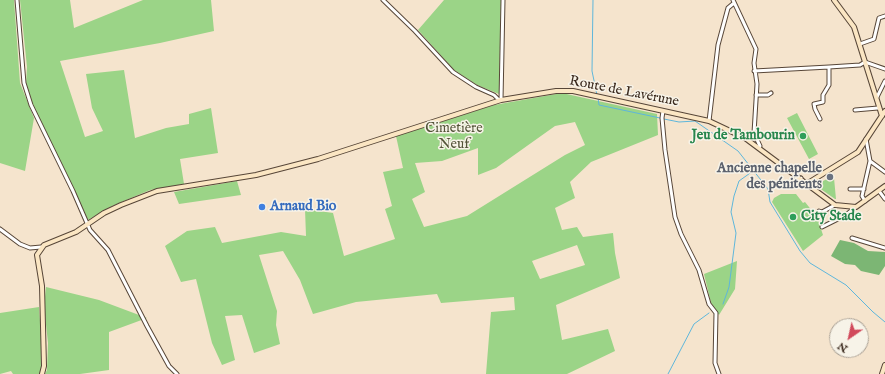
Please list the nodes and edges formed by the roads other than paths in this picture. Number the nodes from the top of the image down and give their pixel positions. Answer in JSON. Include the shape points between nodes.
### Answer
{"nodes":[{"id":1,"x":17,"y":0,"type":"edge"},
{"id":2,"x":384,"y":0,"type":"edge"},
{"id":3,"x":503,"y":0,"type":"edge"},
{"id":4,"x":834,"y":0,"type":"edge"},
{"id":5,"x":734,"y":1,"type":"edge"},
{"id":6,"x":885,"y":16,"type":"edge"},
{"id":7,"x":860,"y":44,"type":"junction"},
{"id":8,"x":865,"y":62,"type":"junction"},
{"id":9,"x":829,"y":67,"type":"junction"},
{"id":10,"x":885,"y":69,"type":"edge"},
{"id":11,"x":754,"y":71,"type":"junction"},
{"id":12,"x":885,"y":81,"type":"edge"},
{"id":13,"x":771,"y":93,"type":"dead end"},
{"id":14,"x":756,"y":95,"type":"junction"},
{"id":15,"x":877,"y":97,"type":"junction"},
{"id":16,"x":500,"y":100,"type":"junction"},
{"id":17,"x":878,"y":108,"type":"junction"},
{"id":18,"x":855,"y":110,"type":"dead end"},
{"id":19,"x":663,"y":111,"type":"junction"},
{"id":20,"x":885,"y":111,"type":"edge"},
{"id":21,"x":883,"y":118,"type":"edge"},
{"id":22,"x":820,"y":119,"type":"dead end"},
{"id":23,"x":709,"y":121,"type":"junction"},
{"id":24,"x":866,"y":139,"type":"junction"},
{"id":25,"x":759,"y":148,"type":"junction"},
{"id":26,"x":869,"y":149,"type":"junction"},
{"id":27,"x":858,"y":152,"type":"junction"},
{"id":28,"x":870,"y":161,"type":"junction"},
{"id":29,"x":885,"y":172,"type":"edge"},
{"id":30,"x":801,"y":178,"type":"junction"},
{"id":31,"x":867,"y":181,"type":"junction"},
{"id":32,"x":872,"y":181,"type":"dead end"},
{"id":33,"x":797,"y":182,"type":"dead end"},
{"id":34,"x":808,"y":184,"type":"junction"},
{"id":35,"x":885,"y":186,"type":"edge"},
{"id":36,"x":850,"y":189,"type":"dead end"},
{"id":37,"x":864,"y":189,"type":"junction"},
{"id":38,"x":879,"y":191,"type":"junction"},
{"id":39,"x":885,"y":199,"type":"edge"},
{"id":40,"x":865,"y":201,"type":"junction"},
{"id":41,"x":835,"y":205,"type":"junction"},
{"id":42,"x":852,"y":208,"type":"junction"},
{"id":43,"x":819,"y":211,"type":"dead end"},
{"id":44,"x":88,"y":224,"type":"junction"},
{"id":45,"x":822,"y":227,"type":"dead end"},
{"id":46,"x":0,"y":229,"type":"edge"},
{"id":47,"x":852,"y":238,"type":"dead end"},
{"id":48,"x":41,"y":247,"type":"junction"},
{"id":49,"x":885,"y":248,"type":"edge"},
{"id":50,"x":885,"y":365,"type":"edge"},
{"id":51,"x":42,"y":374,"type":"edge"},
{"id":52,"x":177,"y":374,"type":"edge"},
{"id":53,"x":719,"y":374,"type":"edge"},
{"id":54,"x":882,"y":374,"type":"edge"}],
"edges":[{"from":1,"to":44,"type":"street","via":[[26,92]]},
{"from":2,"to":16,"type":"street","via":[[453,72]]},
{"from":3,"to":16,"type":"street"},
{"from":4,"to":7,"type":"street","via":[[851,22]]},
{"from":5,"to":11,"type":"street","via":[[756,48]]},
{"from":5,"to":23,"type":"street","via":[[728,8],[718,45]]},
{"from":6,"to":7,"type":"street","via":[[879,18],[874,39]]},
{"from":7,"to":8,"type":"street"},
{"from":8,"to":9,"type":"street","via":[[860,65]]},
{"from":8,"to":10,"type":"street"},
{"from":8,"to":15,"type":"street"},
{"from":9,"to":11,"type":"street"},
{"from":9,"to":22,"type":"street","via":[[829,85],[823,95],[823,102],[814,104]]},
{"from":11,"to":14,"type":"street"},
{"from":12,"to":15,"type":"street"},
{"from":13,"to":14,"type":"street"},
{"from":14,"to":25,"type":"street","via":[[754,133]]},
{"from":15,"to":17,"type":"street"},
{"from":16,"to":19,"type":"street","name":"Route de Lavérune","via":[[566,91]]},
{"from":16,"to":44,"type":"street","name":"Route de Lavérune","via":[[318,159],[256,175],[157,191],[121,205]]},
{"from":17,"to":18,"type":"street"},
{"from":17,"to":21,"type":"street"},
{"from":19,"to":23,"type":"street","name":"Route de Lavérune"},
{"from":19,"to":53,"type":"street","via":[[665,150],[675,217],[699,270],[709,304],[716,313],[715,362]]},
{"from":20,"to":21,"type":"street"},
{"from":21,"to":24,"type":"street"},
{"from":23,"to":25,"type":"street","name":"Route de Lavérune","via":[[745,138]]},
{"from":24,"to":26,"type":"street"},
{"from":24,"to":27,"type":"street"},
{"from":25,"to":30,"type":"street","name":"Route de Lavérune"},
{"from":26,"to":27,"type":"street"},
{"from":26,"to":28,"type":"street"},
{"from":27,"to":34,"type":"street"},
{"from":28,"to":29,"type":"street"},
{"from":28,"to":31,"type":"street"},
{"from":30,"to":33,"type":"street"},
{"from":30,"to":34,"type":"street","name":"Route de Lavérune"},
{"from":31,"to":32,"type":"street"},
{"from":31,"to":37,"type":"street"},
{"from":34,"to":41,"type":"street","name":"Route de Lavérune"},
{"from":35,"to":38,"type":"street"},
{"from":36,"to":37,"type":"street"},
{"from":37,"to":40,"type":"street","via":[[862,196]]},
{"from":38,"to":39,"type":"street"},
{"from":38,"to":40,"type":"street"},
{"from":40,"to":42,"type":"street"},
{"from":41,"to":42,"type":"street"},
{"from":41,"to":43,"type":"street"},
{"from":42,"to":45,"type":"street","via":[[846,215]]},
{"from":44,"to":48,"type":"street","name":"Route de Lavérune"},
{"from":44,"to":52,"type":"street","via":[[90,230],[108,250],[169,366]]},
{"from":46,"to":48,"type":"street","via":[[20,244],[30,248]]},
{"from":47,"to":49,"type":"street"},
{"from":48,"to":51,"type":"street","via":[[37,254],[42,286]]},
{"from":50,"to":54,"type":"street"}]}
